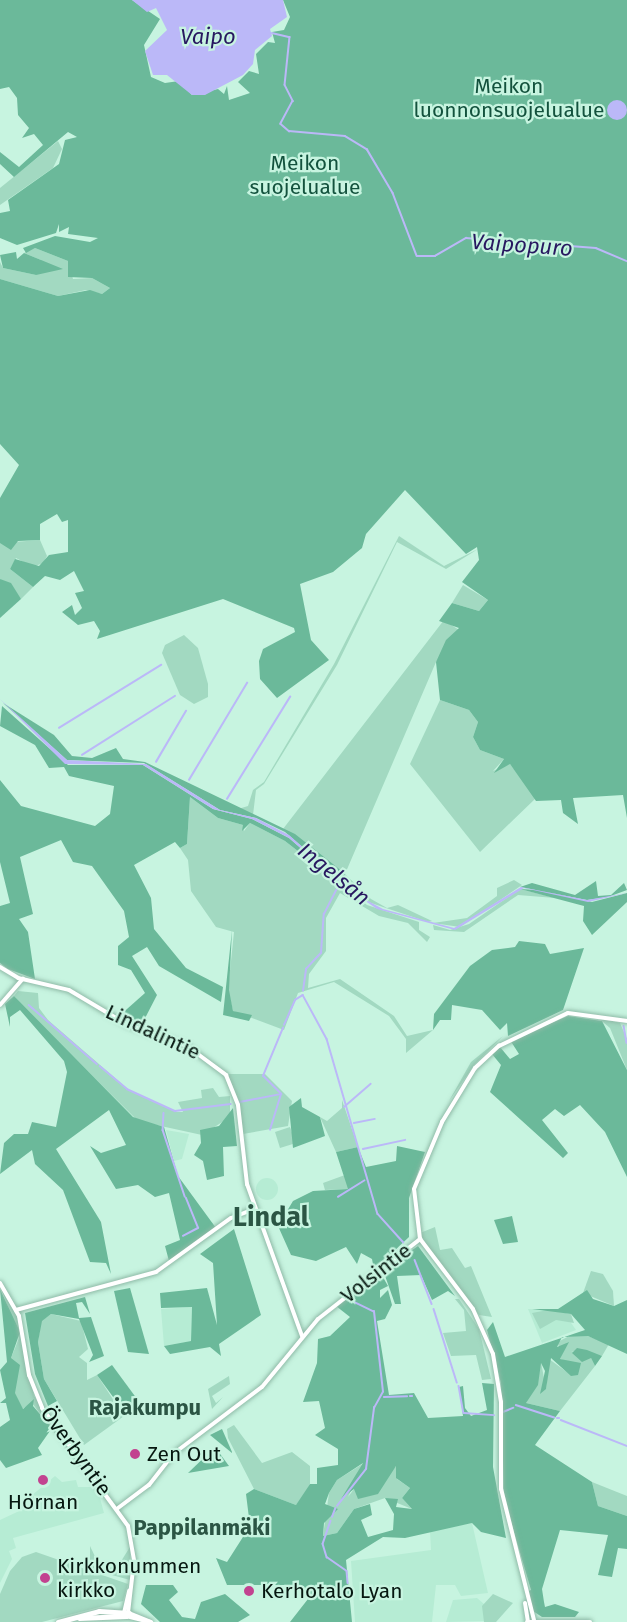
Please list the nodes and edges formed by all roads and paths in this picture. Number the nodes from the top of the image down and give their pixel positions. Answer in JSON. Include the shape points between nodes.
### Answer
{"nodes":[{"id":1,"x":0,"y":966,"type":"edge"},
{"id":2,"x":22,"y":979,"type":"junction"},
{"id":3,"x":0,"y":1005,"type":"edge"},
{"id":4,"x":627,"y":1022,"type":"edge"},
{"id":5,"x":255,"y":1209,"type":"junction"},
{"id":6,"x":420,"y":1239,"type":"junction"},
{"id":7,"x":0,"y":1283,"type":"edge"},
{"id":8,"x":16,"y":1310,"type":"junction"},
{"id":9,"x":302,"y":1336,"type":"junction"},
{"id":10,"x":118,"y":1508,"type":"junction"},
{"id":11,"x":126,"y":1614,"type":"junction"},
{"id":12,"x":530,"y":1621,"type":"edge"},
{"id":13,"x":58,"y":1622,"type":"edge"},
{"id":14,"x":151,"y":1622,"type":"edge"},
{"id":15,"x":591,"y":1622,"type":"edge"}],
"edges":[{"from":1,"to":2,"type":"street","name":"Lindalintie"},
{"from":2,"to":3,"type":"street"},
{"from":2,"to":5,"type":"street","name":"Lindalintie","via":[[69,990],[128,1025],[187,1046],[216,1064],[238,1102],[245,1174]]},
{"from":4,"to":6,"type":"street","name":"Volsintie","via":[[568,1014],[513,1036],[482,1061],[442,1122],[416,1182],[414,1211]]},
{"from":5,"to":8,"type":"street","via":[[231,1218],[156,1272]]},
{"from":5,"to":9,"type":"street","name":"Lindalintie"},
{"from":6,"to":9,"type":"street","name":"Volsintie"},
{"from":6,"to":12,"type":"street","via":[[473,1309],[493,1354],[501,1402],[501,1489]]},
{"from":7,"to":8,"type":"street","name":"Överbyntie"},
{"from":8,"to":10,"type":"street","name":"Överbyntie","via":[[38,1399]]},
{"from":9,"to":10,"type":"street","name":"Volsintie","via":[[262,1387],[173,1454]]},
{"from":10,"to":11,"type":"street","name":"Överbyntie","via":[[133,1545]]},
{"from":11,"to":13,"type":"main road"},
{"from":11,"to":14,"type":"street"},
{"from":12,"to":15,"type":"street"}]}
